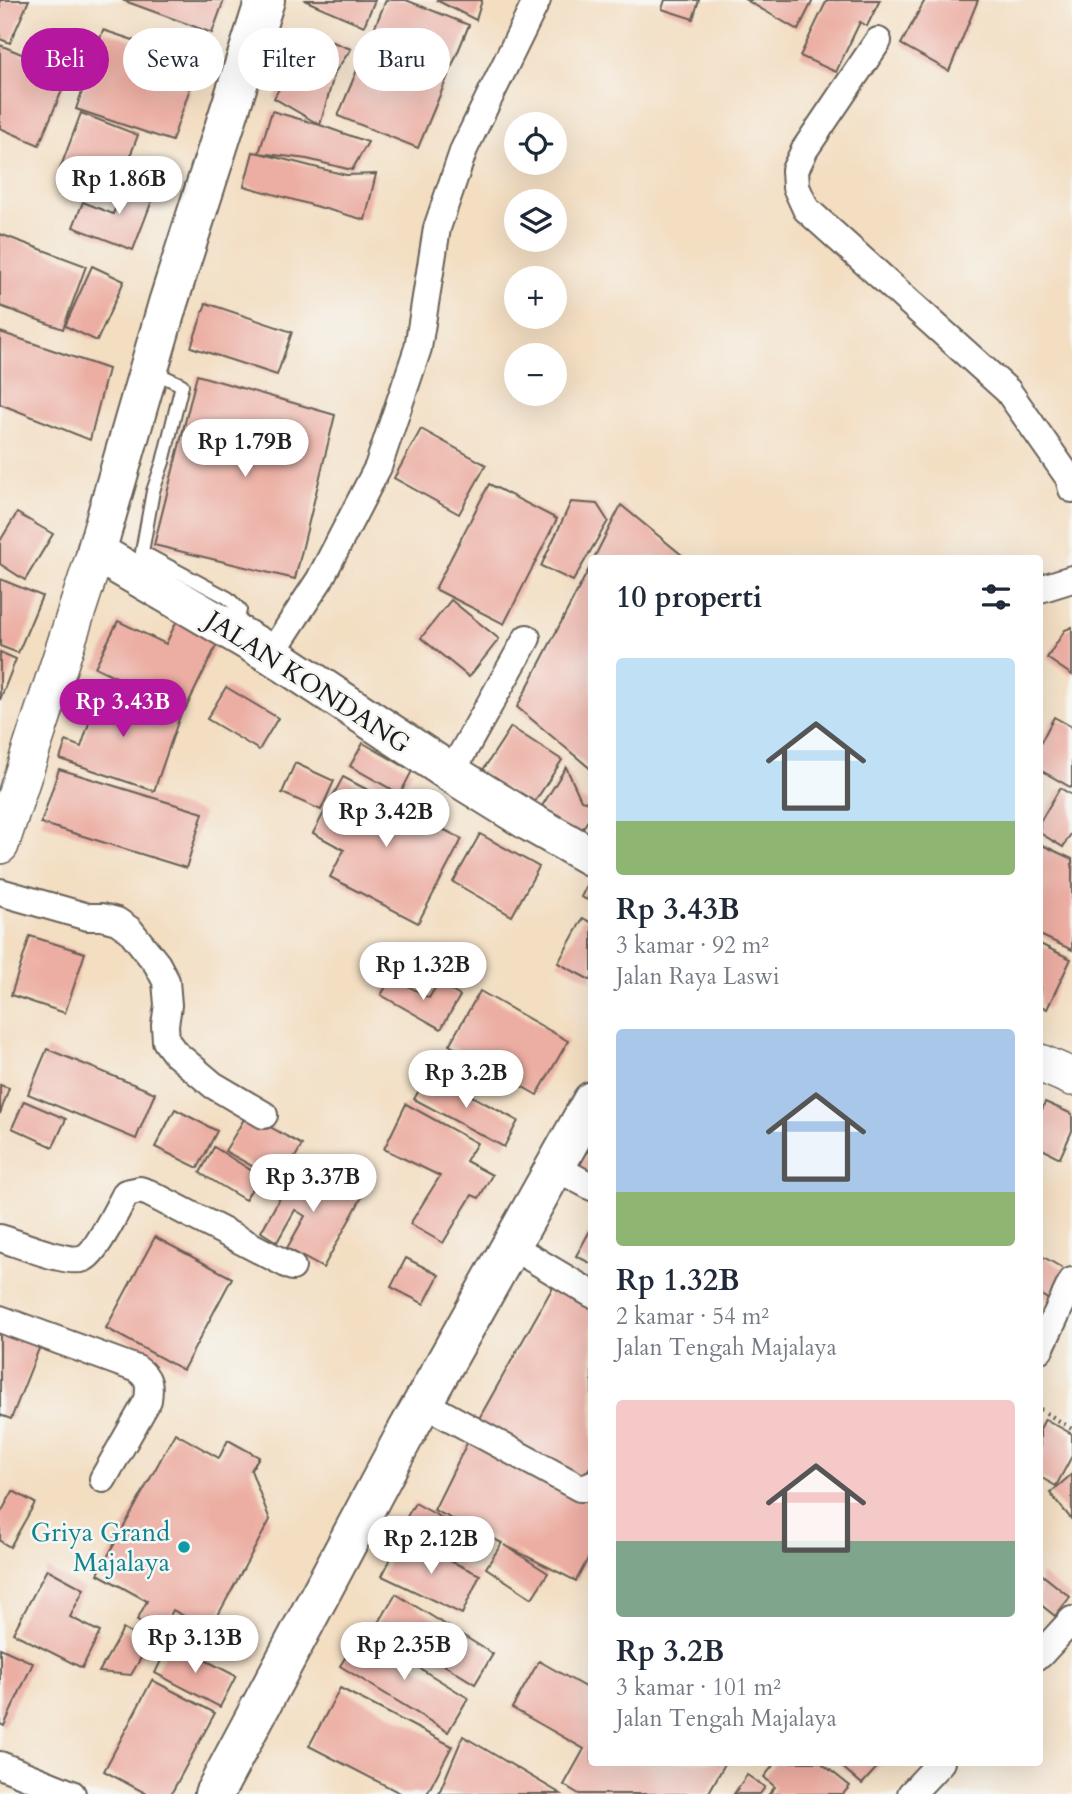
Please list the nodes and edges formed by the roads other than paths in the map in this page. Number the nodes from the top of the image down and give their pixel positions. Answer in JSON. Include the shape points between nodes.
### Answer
{"nodes":[{"id":1,"x":265,"y":0,"type":"edge"},
{"id":2,"x":537,"y":0,"type":"edge"},
{"id":3,"x":878,"y":41,"type":"dead end"},
{"id":4,"x":149,"y":369,"type":"junction"},
{"id":5,"x":1072,"y":489,"type":"edge"},
{"id":6,"x":96,"y":552,"type":"junction"},
{"id":7,"x":1072,"y":579,"type":"edge"},
{"id":8,"x":1043,"y":588,"type":"edge"},
{"id":9,"x":234,"y":632,"type":"junction"},
{"id":10,"x":527,"y":638,"type":"dead end"},
{"id":11,"x":271,"y":653,"type":"junction"},
{"id":12,"x":451,"y":773,"type":"junction"},
{"id":13,"x":0,"y":845,"type":"edge"},
{"id":14,"x":588,"y":855,"type":"edge"},
{"id":15,"x":0,"y":892,"type":"edge"},
{"id":16,"x":1043,"y":1064,"type":"edge"},
{"id":17,"x":1072,"y":1077,"type":"edge"},
{"id":18,"x":588,"y":1108,"type":"edge"},
{"id":19,"x":264,"y":1115,"type":"dead end"},
{"id":20,"x":555,"y":1167,"type":"junction"},
{"id":21,"x":588,"y":1185,"type":"edge"},
{"id":22,"x":0,"y":1238,"type":"edge"},
{"id":23,"x":511,"y":1246,"type":"junction"},
{"id":24,"x":292,"y":1267,"type":"dead end"},
{"id":25,"x":588,"y":1292,"type":"edge"},
{"id":26,"x":1069,"y":1294,"type":"edge"},
{"id":27,"x":0,"y":1319,"type":"edge"},
{"id":28,"x":1043,"y":1343,"type":"edge"},
{"id":29,"x":423,"y":1403,"type":"junction"},
{"id":30,"x":103,"y":1479,"type":"dead end"},
{"id":31,"x":588,"y":1487,"type":"edge"},
{"id":32,"x":1072,"y":1620,"type":"edge"},
{"id":33,"x":1043,"y":1652,"type":"edge"},
{"id":34,"x":0,"y":1766,"type":"edge"},
{"id":35,"x":937,"y":1766,"type":"edge"},
{"id":36,"x":72,"y":1794,"type":"edge"},
{"id":37,"x":214,"y":1794,"type":"edge"},
{"id":38,"x":912,"y":1794,"type":"edge"}],
"edges":[{"from":1,"to":4,"type":"main road"},
{"from":2,"to":11,"type":"street","via":[[464,149],[437,228],[418,348],[378,467],[320,579]]},
{"from":3,"to":5,"type":"street","via":[[805,149],[795,170],[796,187],[806,209],[1008,391],[1069,478]]},
{"from":4,"to":6,"type":"main road"},
{"from":4,"to":9,"type":"lane","via":[[182,384],[142,552],[228,598],[240,610]]},
{"from":6,"to":9,"type":"main road","name":"JALAN KONDANG"},
{"from":6,"to":13,"type":"main road"},
{"from":7,"to":8,"type":"street"},
{"from":9,"to":11,"type":"main road","name":"JALAN KONDANG"},
{"from":10,"to":12,"type":"street"},
{"from":11,"to":12,"type":"main road","name":"JALAN KONDANG"},
{"from":12,"to":14,"type":"main road","name":"JALAN KONDANG"},
{"from":15,"to":19,"type":"street","via":[[117,921],[130,930],[166,981],[166,1041],[175,1054],[213,1085]]},
{"from":16,"to":17,"type":"main road"},
{"from":18,"to":20,"type":"main road"},
{"from":20,"to":21,"type":"street"},
{"from":20,"to":23,"type":"main road"},
{"from":22,"to":24,"type":"street","via":[[63,1258],[84,1258],[126,1194],[140,1189]]},
{"from":23,"to":25,"type":"street"},
{"from":23,"to":29,"type":"main road"},
{"from":26,"to":28,"type":"street"},
{"from":27,"to":30,"type":"street","via":[[137,1369],[148,1378],[148,1400]]},
{"from":29,"to":31,"type":"street","via":[[580,1488]]},
{"from":29,"to":37,"type":"main road"},
{"from":32,"to":33,"type":"street"},
{"from":34,"to":36,"type":"street"},
{"from":35,"to":38,"type":"street"}]}
